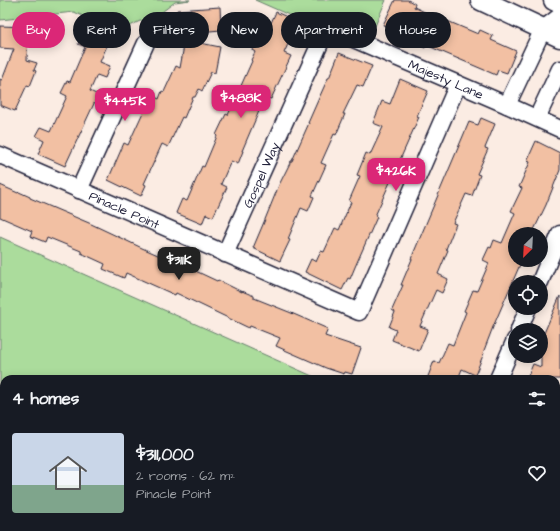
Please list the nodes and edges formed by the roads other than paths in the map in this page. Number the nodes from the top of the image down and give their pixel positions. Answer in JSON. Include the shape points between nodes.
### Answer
{"nodes":[{"id":1,"x":481,"y":0,"type":"edge"},
{"id":2,"x":554,"y":0,"type":"edge"},
{"id":3,"x":560,"y":3,"type":"edge"},
{"id":4,"x":560,"y":16,"type":"edge"},
{"id":5,"x":552,"y":33,"type":"edge"},
{"id":6,"x":144,"y":48,"type":"edge"},
{"id":7,"x":318,"y":48,"type":"edge"},
{"id":8,"x":374,"y":48,"type":"edge"},
{"id":9,"x":560,"y":69,"type":"edge"},
{"id":10,"x":458,"y":84,"type":"junction"},
{"id":11,"x":507,"y":105,"type":"junction"},
{"id":12,"x":537,"y":118,"type":"junction"},
{"id":13,"x":560,"y":129,"type":"edge"},
{"id":14,"x":0,"y":155,"type":"edge"},
{"id":15,"x":79,"y":190,"type":"junction"},
{"id":16,"x":560,"y":234,"type":"edge"},
{"id":17,"x":225,"y":254,"type":"junction"},
{"id":18,"x":543,"y":275,"type":"edge"},
{"id":19,"x":508,"y":356,"type":"edge"},
{"id":20,"x":500,"y":375,"type":"edge"}],
"edges":[{"from":1,"to":5,"type":"main road"},
{"from":2,"to":3,"type":"main road"},
{"from":4,"to":5,"type":"street"},
{"from":5,"to":11,"type":"street"},
{"from":6,"to":15,"type":"street"},
{"from":7,"to":17,"type":"street","name":"Gospel Way"},
{"from":8,"to":10,"type":"street","name":"Majesty Lane"},
{"from":9,"to":12,"type":"street"},
{"from":10,"to":11,"type":"street","name":"Majesty Lane"},
{"from":10,"to":17,"type":"street","name":"Pinacle Point","via":[[359,312]]},
{"from":11,"to":12,"type":"street","name":"Majesty Lane"},
{"from":12,"to":13,"type":"street","name":"Majesty Lane"},
{"from":14,"to":15,"type":"street","name":"Pinacle Point"},
{"from":15,"to":17,"type":"street","name":"Pinacle Point"},
{"from":16,"to":18,"type":"street"},
{"from":19,"to":20,"type":"street"}]}
